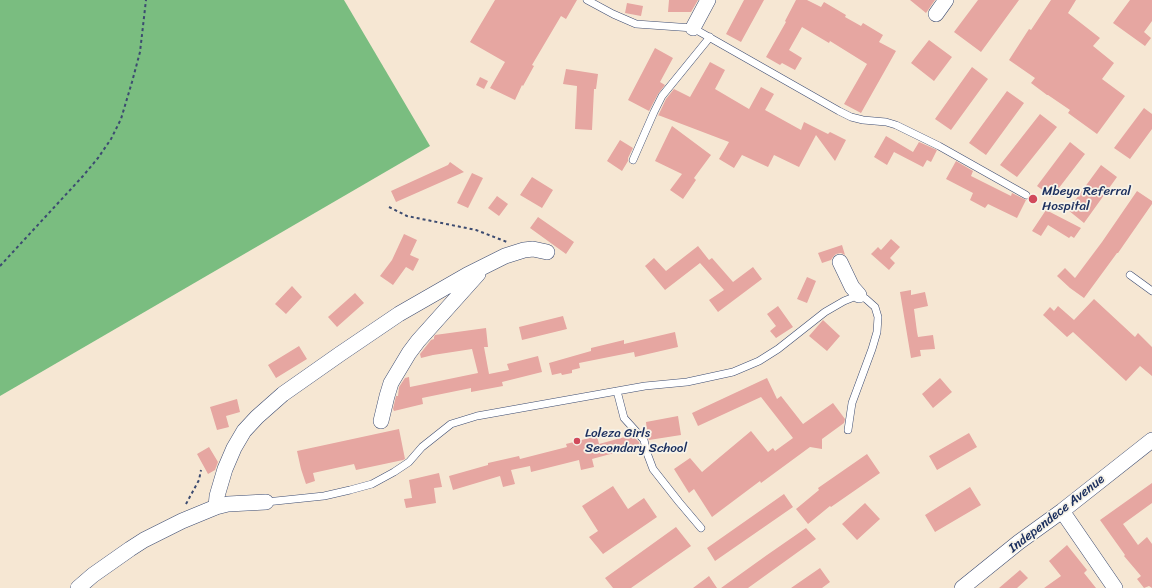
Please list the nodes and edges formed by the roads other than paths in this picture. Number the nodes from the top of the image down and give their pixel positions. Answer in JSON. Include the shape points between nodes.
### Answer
{"nodes":[{"id":1,"x":587,"y":0,"type":"edge"},
{"id":2,"x":708,"y":0,"type":"edge"},
{"id":3,"x":946,"y":0,"type":"edge"},
{"id":4,"x":936,"y":14,"type":"dead end"},
{"id":5,"x":693,"y":28,"type":"junction"},
{"id":6,"x":710,"y":37,"type":"junction"},
{"id":7,"x":633,"y":160,"type":"dead end"},
{"id":8,"x":1026,"y":195,"type":"dead end"},
{"id":9,"x":547,"y":252,"type":"dead end"},
{"id":10,"x":840,"y":262,"type":"dead end"},
{"id":11,"x":484,"y":267,"type":"junction"},
{"id":12,"x":1130,"y":275,"type":"dead end"},
{"id":13,"x":1152,"y":291,"type":"edge"},
{"id":14,"x":859,"y":295,"type":"junction"},
{"id":15,"x":617,"y":391,"type":"junction"},
{"id":16,"x":381,"y":420,"type":"dead end"},
{"id":17,"x":848,"y":430,"type":"dead end"},
{"id":18,"x":1151,"y":442,"type":"edge"},
{"id":19,"x":266,"y":502,"type":"joint"},
{"id":20,"x":216,"y":507,"type":"junction"},
{"id":21,"x":1062,"y":511,"type":"junction"},
{"id":22,"x":701,"y":528,"type":"dead end"},
{"id":23,"x":78,"y":588,"type":"edge"},
{"id":24,"x":962,"y":588,"type":"edge"},
{"id":25,"x":1115,"y":588,"type":"edge"}],
"edges":[{"from":1,"to":5,"type":"lane","via":[[636,24]]},
{"from":2,"to":5,"type":"street"},
{"from":3,"to":4,"type":"street"},
{"from":5,"to":6,"type":"lane"},
{"from":6,"to":7,"type":"lane","via":[[662,96]]},
{"from":6,"to":8,"type":"lane","via":[[839,111],[862,120],[886,122],[896,126],[946,150]]},
{"from":9,"to":11,"type":"street","via":[[524,250]]},
{"from":10,"to":14,"type":"street","via":[[852,288]]},
{"from":11,"to":16,"type":"street","via":[[409,353],[391,383]]},
{"from":11,"to":20,"type":"street","via":[[399,314],[283,394],[257,417],[244,431],[234,448],[217,496]]},
{"from":12,"to":13,"type":"lane"},
{"from":14,"to":15,"type":"lane","via":[[825,312],[759,361],[733,372],[687,382]]},
{"from":14,"to":17,"type":"lane","via":[[875,307],[878,318],[877,332],[852,403]]},
{"from":15,"to":19,"type":"lane","via":[[478,416],[451,424],[422,447],[409,462],[372,484],[324,496]]},
{"from":15,"to":22,"type":"lane","via":[[624,418],[644,440],[653,469]]},
{"from":18,"to":21,"type":"street","name":"Independece Avenue"},
{"from":19,"to":20,"type":"street"},
{"from":20,"to":23,"type":"street","via":[[144,540]]},
{"from":21,"to":24,"type":"street","name":"Independece Avenue"},
{"from":21,"to":25,"type":"street"}]}
